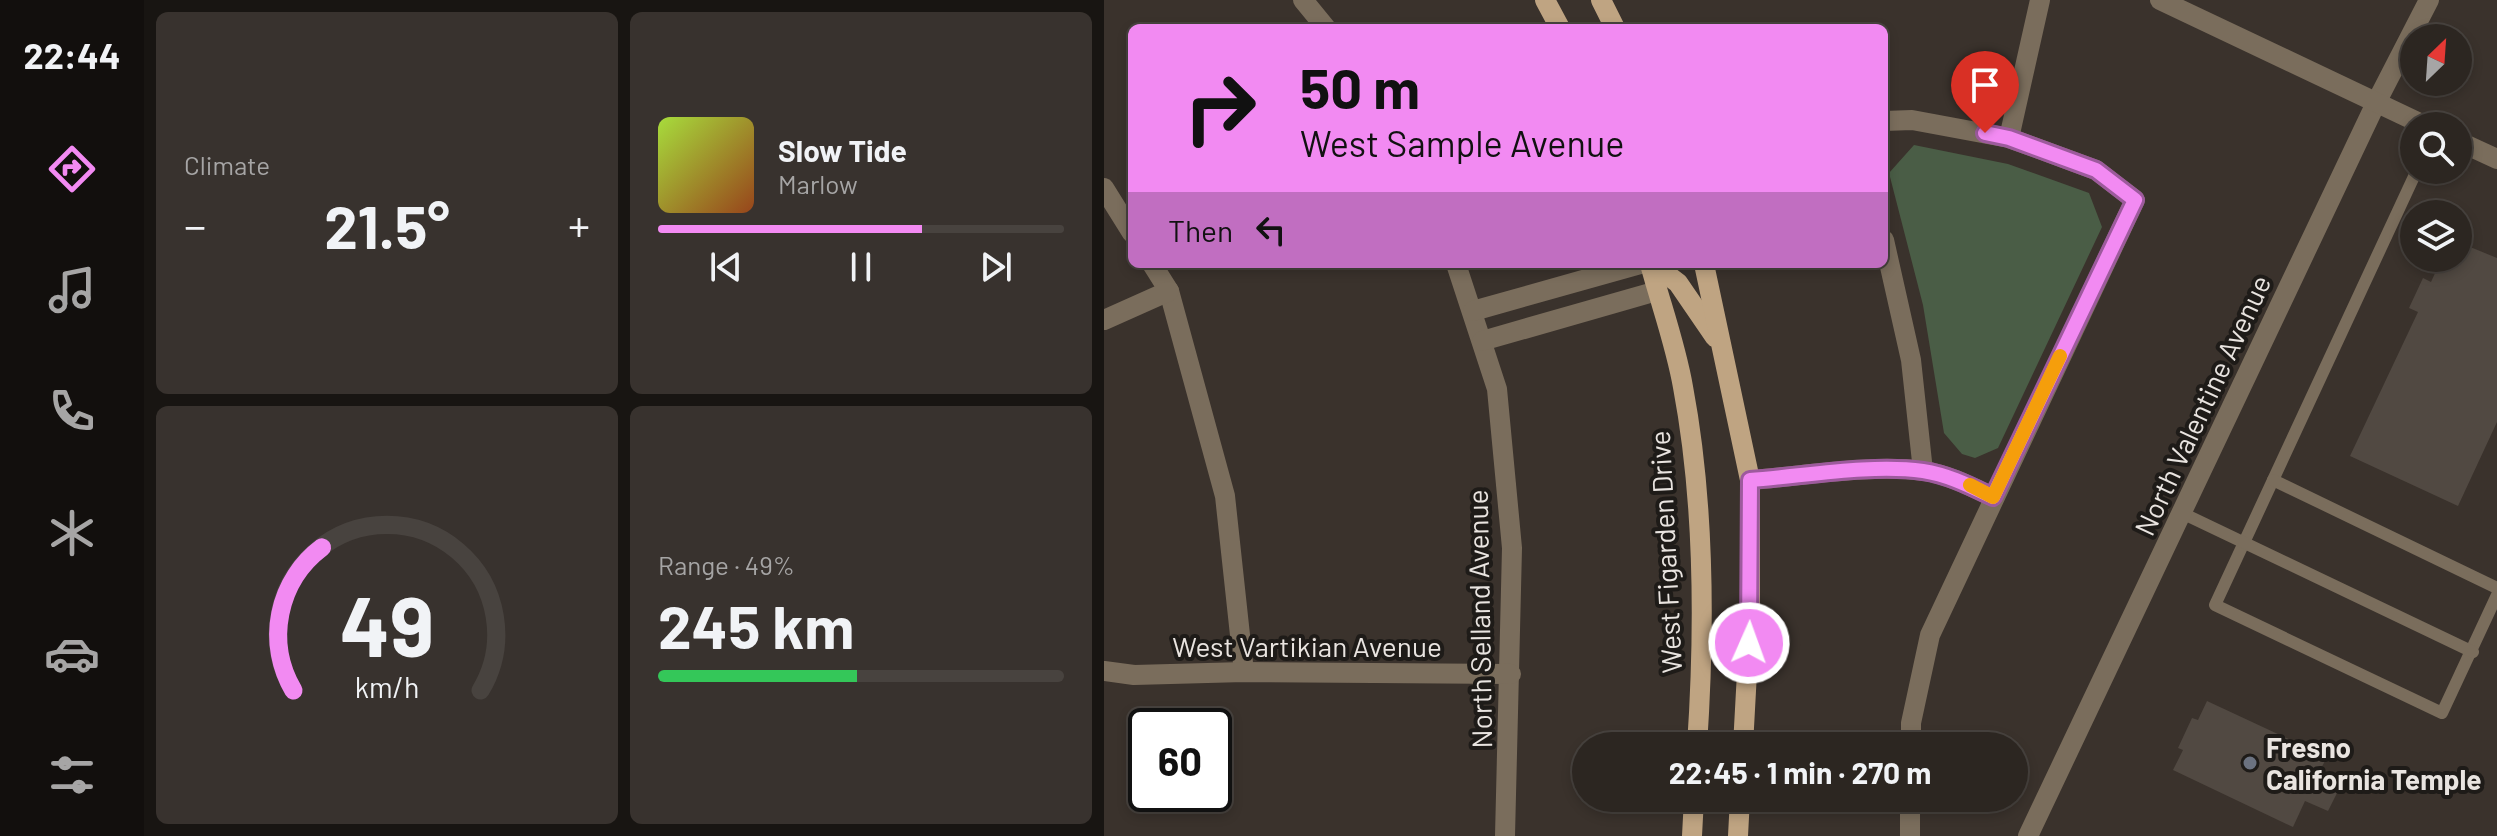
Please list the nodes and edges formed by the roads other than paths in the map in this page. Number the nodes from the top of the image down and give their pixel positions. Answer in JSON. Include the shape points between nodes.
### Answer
{"nodes":[{"id":1,"x":1303,"y":0,"type":"edge"},
{"id":2,"x":1545,"y":0,"type":"edge"},
{"id":3,"x":1601,"y":0,"type":"edge"},
{"id":4,"x":2040,"y":0,"type":"edge"},
{"id":5,"x":2160,"y":0,"type":"edge"},
{"id":6,"x":2429,"y":0,"type":"edge"},
{"id":7,"x":1323,"y":24,"type":"edge"},
{"id":8,"x":1558,"y":24,"type":"edge"},
{"id":9,"x":1613,"y":24,"type":"edge"},
{"id":10,"x":2376,"y":103,"type":"junction"},
{"id":11,"x":2400,"y":114,"type":"edge"},
{"id":12,"x":1888,"y":121,"type":"edge"},
{"id":13,"x":2009,"y":138,"type":"junction"},
{"id":14,"x":2472,"y":147,"type":"edge"},
{"id":15,"x":2497,"y":159,"type":"edge"},
{"id":16,"x":2410,"y":184,"type":"edge"},
{"id":17,"x":1104,"y":188,"type":"edge"},
{"id":18,"x":1128,"y":227,"type":"edge"},
{"id":19,"x":1888,"y":258,"type":"edge"},
{"id":20,"x":1155,"y":268,"type":"edge"},
{"id":21,"x":1457,"y":268,"type":"edge"},
{"id":22,"x":1626,"y":268,"type":"edge"},
{"id":23,"x":1652,"y":268,"type":"edge"},
{"id":24,"x":1656,"y":268,"type":"edge"},
{"id":25,"x":1705,"y":268,"type":"edge"},
{"id":26,"x":1169,"y":291,"type":"junction"},
{"id":27,"x":1657,"y":291,"type":"junction"},
{"id":28,"x":1473,"y":311,"type":"junction"},
{"id":29,"x":1104,"y":320,"type":"edge"},
{"id":30,"x":1482,"y":341,"type":"junction"},
{"id":31,"x":1723,"y":351,"type":"junction"},
{"id":32,"x":1923,"y":471,"type":"junction"},
{"id":33,"x":1750,"y":480,"type":"junction"},
{"id":34,"x":2273,"y":480,"type":"junction"},
{"id":35,"x":1993,"y":497,"type":"junction"},
{"id":36,"x":2182,"y":513,"type":"junction"},
{"id":37,"x":2245,"y":542,"type":"junction"},
{"id":38,"x":2497,"y":588,"type":"edge"},
{"id":39,"x":2497,"y":595,"type":"edge"},
{"id":40,"x":2473,"y":652,"type":"junction"},
{"id":41,"x":1104,"y":671,"type":"edge"},
{"id":42,"x":1244,"y":672,"type":"junction"},
{"id":43,"x":1511,"y":674,"type":"junction"},
{"id":44,"x":1697,"y":732,"type":"edge"},
{"id":45,"x":1744,"y":732,"type":"edge"},
{"id":46,"x":1911,"y":732,"type":"edge"},
{"id":47,"x":1693,"y":812,"type":"edge"},
{"id":48,"x":1739,"y":812,"type":"edge"},
{"id":49,"x":1910,"y":812,"type":"edge"},
{"id":50,"x":1505,"y":836,"type":"edge"},
{"id":51,"x":1692,"y":836,"type":"edge"},
{"id":52,"x":1738,"y":836,"type":"edge"},
{"id":53,"x":1910,"y":836,"type":"edge"},
{"id":54,"x":2028,"y":836,"type":"edge"}],
"edges":[{"from":1,"to":7,"type":"street"},
{"from":2,"to":8,"type":"main road"},
{"from":3,"to":9,"type":"main road"},
{"from":4,"to":13,"type":"street"},
{"from":5,"to":10,"type":"street"},
{"from":6,"to":10,"type":"street","name":"North Valentine Avenue"},
{"from":10,"to":11,"type":"street"},
{"from":10,"to":36,"type":"street","name":"North Valentine Avenue"},
{"from":12,"to":13,"type":"street","via":[[1912,120]]},
{"from":13,"to":35,"type":"street","via":[[2096,170],[2135,200]]},
{"from":14,"to":15,"type":"street"},
{"from":16,"to":34,"type":"lane"},
{"from":17,"to":18,"type":"street"},
{"from":19,"to":32,"type":"street","via":[[1911,360]]},
{"from":20,"to":26,"type":"street"},
{"from":21,"to":28,"type":"street","name":"North Selland Avenue"},
{"from":22,"to":28,"type":"street"},
{"from":23,"to":27,"type":"main road","name":"West Figarden Drive"},
{"from":24,"to":31,"type":"main road","via":[[1685,291]]},
{"from":25,"to":31,"type":"main road"},
{"from":26,"to":29,"type":"street"},
{"from":26,"to":42,"type":"street","via":[[1225,496]]},
{"from":27,"to":30,"type":"street"},
{"from":27,"to":44,"type":"main road","name":"West Figarden Drive","via":[[1683,386],[1696,480],[1701,601]]},
{"from":28,"to":30,"type":"street","name":"North Selland Avenue"},
{"from":30,"to":43,"type":"street","name":"North Selland Avenue","via":[[1497,389],[1512,548]]},
{"from":31,"to":33,"type":"main road"},
{"from":32,"to":33,"type":"street"},
{"from":32,"to":35,"type":"street"},
{"from":33,"to":45,"type":"main road"},
{"from":34,"to":37,"type":"lane"},
{"from":34,"to":38,"type":"lane"},
{"from":35,"to":46,"type":"street","via":[[1930,635]]},
{"from":36,"to":37,"type":"lane"},
{"from":36,"to":54,"type":"street","name":"North Valentine Avenue"},
{"from":37,"to":40,"type":"lane"},
{"from":37,"to":40,"type":"lane","via":[[2215,605],[2442,713]]},
{"from":39,"to":40,"type":"lane"},
{"from":41,"to":42,"type":"street","name":"West Vartikian Avenue"},
{"from":42,"to":43,"type":"street","name":"West Vartikian Avenue"},
{"from":43,"to":50,"type":"street","name":"North Selland Avenue"},
{"from":47,"to":51,"type":"main road"},
{"from":48,"to":52,"type":"main road"},
{"from":49,"to":53,"type":"street"}]}
